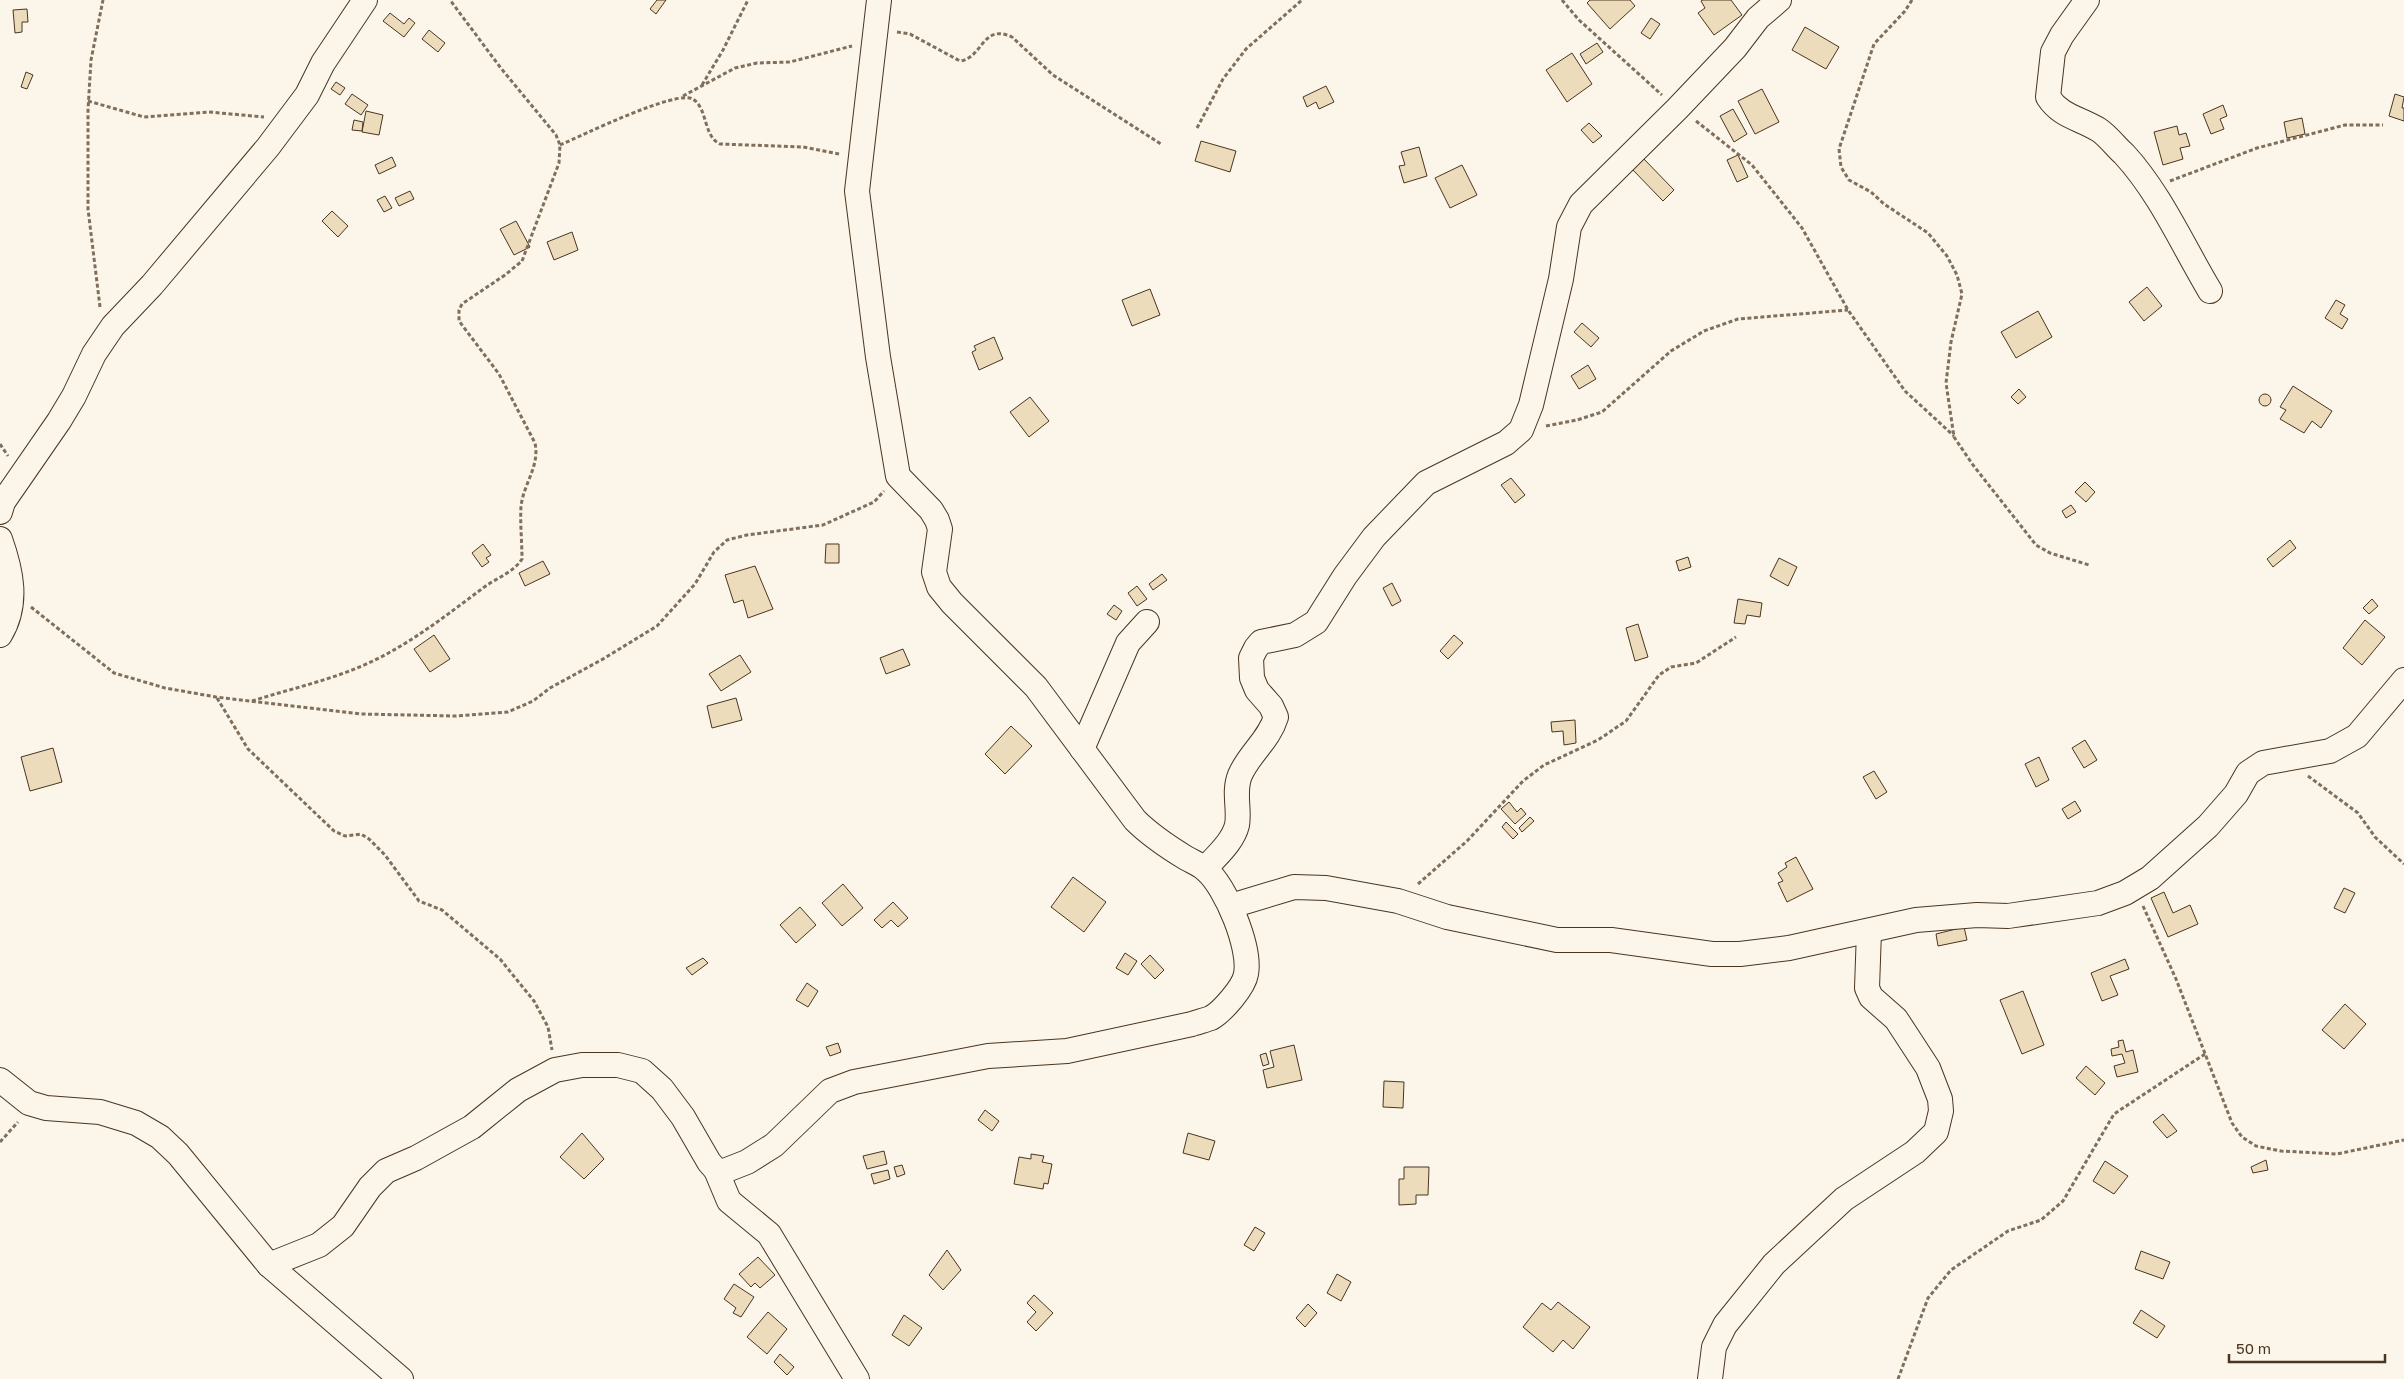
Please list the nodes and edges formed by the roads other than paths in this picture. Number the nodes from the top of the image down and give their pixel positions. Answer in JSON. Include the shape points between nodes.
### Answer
{"nodes":[{"id":1,"x":365,"y":0,"type":"edge"},
{"id":2,"x":879,"y":0,"type":"edge"},
{"id":3,"x":1779,"y":0,"type":"edge"},
{"id":4,"x":2087,"y":0,"type":"edge"},
{"id":5,"x":2210,"y":291,"type":"dead end"},
{"id":6,"x":0,"y":512,"type":"edge"},
{"id":7,"x":0,"y":538,"type":"edge"},
{"id":8,"x":1147,"y":622,"type":"dead end"},
{"id":9,"x":2,"y":627,"type":"edge"},
{"id":10,"x":2404,"y":680,"type":"edge"},
{"id":11,"x":1082,"y":749,"type":"junction"},
{"id":12,"x":1205,"y":869,"type":"junction"},
{"id":13,"x":1231,"y":906,"type":"junction"},
{"id":14,"x":1870,"y":931,"type":"junction"},
{"id":15,"x":0,"y":1080,"type":"edge"},
{"id":16,"x":716,"y":1170,"type":"junction"},
{"id":17,"x":269,"y":1265,"type":"junction"},
{"id":18,"x":401,"y":1379,"type":"edge"},
{"id":19,"x":857,"y":1379,"type":"edge"},
{"id":20,"x":1710,"y":1379,"type":"edge"}],
"edges":[{"from":1,"to":6,"type":"street","via":[[323,63],[307,96],[152,285],[113,326],[94,354],[74,396],[3,502]]},
{"from":2,"to":11,"type":"street","via":[[857,191],[878,357],[898,476],[937,520],[940,530],[934,572],[940,587],[1036,687]]},
{"from":3,"to":12,"type":"street","via":[[1758,18],[1735,48],[1677,109],[1586,198],[1569,227],[1531,405],[1521,430],[1506,443],[1426,483],[1374,537],[1316,622],[1295,636],[1261,642],[1256,648],[1251,658],[1252,678],[1256,690],[1276,716],[1267,736],[1239,777],[1236,788],[1237,826],[1230,841]]},
{"from":4,"to":5,"type":"street","via":[[2053,52],[2048,98],[2055,108],[2072,119],[2099,130],[2125,155],[2151,189]]},
{"from":7,"to":9,"type":"street","via":[[10,566],[13,591]]},
{"from":8,"to":11,"type":"street","via":[[1128,643]]},
{"from":10,"to":14,"type":"street","via":[[2367,725],[2346,744],[2330,751],[2263,763],[2248,772],[2236,794],[2208,826],[2150,878],[2134,887],[2098,903],[2008,916],[1916,920]]},
{"from":11,"to":12,"type":"street","via":[[1135,820],[1151,835]]},
{"from":12,"to":13,"type":"street","via":[[1218,883]]},
{"from":13,"to":14,"type":"street","via":[[1294,888],[1326,888],[1398,901],[1447,917],[1557,940],[1611,940],[1712,954],[1779,949]]},
{"from":13,"to":16,"type":"street","via":[[1246,957],[1246,975],[1232,998],[1212,1017],[1067,1051],[988,1056],[854,1082],[830,1091],[774,1145],[731,1170]]},
{"from":14,"to":20,"type":"street","via":[[1867,988],[1871,997],[1896,1020],[1928,1068],[1942,1111],[1936,1132],[1915,1152],[1844,1199],[1774,1264],[1725,1324],[1714,1347]]},
{"from":15,"to":17,"type":"street","via":[[12,1092],[38,1106],[100,1112],[136,1123],[160,1137],[178,1154]]},
{"from":16,"to":17,"type":"street","via":[[708,1162],[684,1117],[662,1089],[642,1072],[618,1066],[582,1065],[555,1070],[518,1090],[472,1127],[386,1171],[370,1187],[343,1226],[319,1245]]},
{"from":16,"to":19,"type":"street","via":[[729,1201],[769,1234]]},
{"from":17,"to":18,"type":"street"}]}
